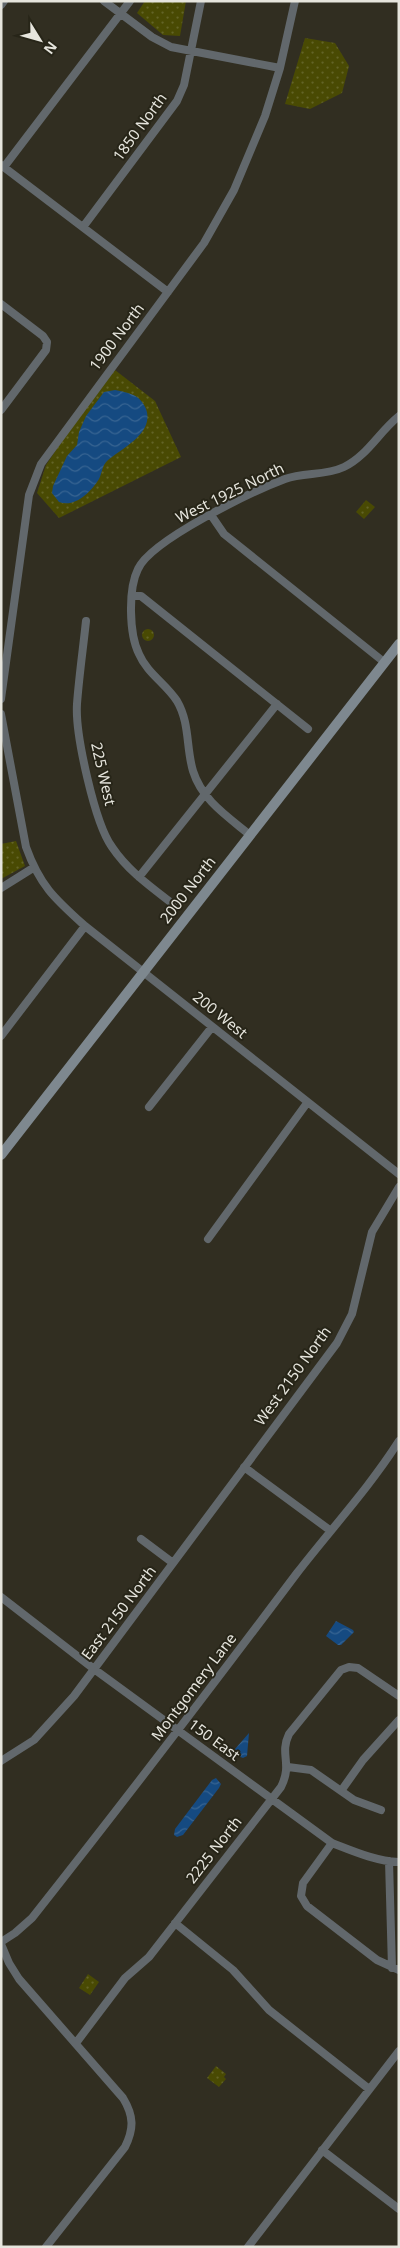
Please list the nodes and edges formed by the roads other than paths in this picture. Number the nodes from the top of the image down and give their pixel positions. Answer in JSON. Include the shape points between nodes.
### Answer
{"nodes":[{"id":1,"x":4,"y":1,"type":"edge"},
{"id":2,"x":104,"y":1,"type":"edge"},
{"id":3,"x":130,"y":1,"type":"edge"},
{"id":4,"x":201,"y":1,"type":"edge"},
{"id":5,"x":296,"y":1,"type":"edge"},
{"id":6,"x":1,"y":5,"type":"edge"},
{"id":7,"x":121,"y":14,"type":"junction"},
{"id":8,"x":192,"y":52,"type":"junction"},
{"id":9,"x":280,"y":68,"type":"junction"},
{"id":10,"x":3,"y":165,"type":"edge"},
{"id":11,"x":83,"y":227,"type":"junction"},
{"id":12,"x":168,"y":292,"type":"junction"},
{"id":13,"x":1,"y":304,"type":"edge"},
{"id":14,"x":1,"y":410,"type":"edge"},
{"id":15,"x":399,"y":416,"type":"edge"},
{"id":16,"x":211,"y":515,"type":"junction"},
{"id":17,"x":133,"y":596,"type":"junction"},
{"id":18,"x":86,"y":621,"type":"dead end"},
{"id":19,"x":399,"y":644,"type":"edge"},
{"id":20,"x":384,"y":662,"type":"junction"},
{"id":21,"x":1,"y":700,"type":"edge"},
{"id":22,"x":277,"y":704,"type":"junction"},
{"id":23,"x":1,"y":714,"type":"edge"},
{"id":24,"x":308,"y":729,"type":"dead end"},
{"id":25,"x":205,"y":795,"type":"junction"},
{"id":26,"x":250,"y":835,"type":"junction"},
{"id":27,"x":33,"y":868,"type":"junction"},
{"id":28,"x":139,"y":878,"type":"junction"},
{"id":29,"x":1,"y":888,"type":"edge"},
{"id":30,"x":173,"y":904,"type":"dead end"},
{"id":31,"x":85,"y":926,"type":"junction"},
{"id":32,"x":144,"y":972,"type":"junction"},
{"id":33,"x":212,"y":1027,"type":"junction"},
{"id":34,"x":1,"y":1036,"type":"edge"},
{"id":35,"x":307,"y":1103,"type":"junction"},
{"id":36,"x":149,"y":1107,"type":"dead end"},
{"id":37,"x":1,"y":1155,"type":"edge"},
{"id":38,"x":399,"y":1174,"type":"edge"},
{"id":39,"x":399,"y":1187,"type":"edge"},
{"id":40,"x":208,"y":1239,"type":"dead end"},
{"id":41,"x":399,"y":1441,"type":"edge"},
{"id":42,"x":244,"y":1466,"type":"junction"},
{"id":43,"x":331,"y":1531,"type":"junction"},
{"id":44,"x":141,"y":1539,"type":"dead end"},
{"id":45,"x":173,"y":1563,"type":"junction"},
{"id":46,"x":1,"y":1597,"type":"edge"},
{"id":47,"x":94,"y":1669,"type":"junction"},
{"id":48,"x":399,"y":1696,"type":"edge"},
{"id":49,"x":399,"y":1720,"type":"edge"},
{"id":50,"x":179,"y":1731,"type":"junction"},
{"id":51,"x":1,"y":1761,"type":"edge"},
{"id":52,"x":288,"y":1767,"type":"junction"},
{"id":53,"x":341,"y":1791,"type":"junction"},
{"id":54,"x":271,"y":1799,"type":"junction"},
{"id":55,"x":381,"y":1810,"type":"dead end"},
{"id":56,"x":332,"y":1843,"type":"junction"},
{"id":57,"x":389,"y":1861,"type":"junction"},
{"id":58,"x":399,"y":1862,"type":"edge"},
{"id":59,"x":175,"y":1924,"type":"junction"},
{"id":60,"x":1,"y":1943,"type":"edge"},
{"id":61,"x":395,"y":1969,"type":"edge"},
{"id":62,"x":76,"y":2043,"type":"junction"},
{"id":63,"x":399,"y":2051,"type":"edge"},
{"id":64,"x":369,"y":2090,"type":"junction"},
{"id":65,"x":322,"y":2150,"type":"junction"},
{"id":66,"x":399,"y":2209,"type":"edge"},
{"id":67,"x":46,"y":2247,"type":"edge"},
{"id":68,"x":248,"y":2247,"type":"edge"}],
"edges":[{"from":1,"to":6,"type":"street"},
{"from":2,"to":7,"type":"street"},
{"from":3,"to":7,"type":"street"},
{"from":4,"to":8,"type":"street","name":"1850 North"},
{"from":5,"to":9,"type":"street","name":"1900 North"},
{"from":7,"to":8,"type":"street","via":[[152,37],[171,47]]},
{"from":7,"to":10,"type":"street"},
{"from":8,"to":9,"type":"street"},
{"from":8,"to":11,"type":"street","name":"1850 North","via":[[177,101]]},
{"from":9,"to":12,"type":"street","name":"1900 North","via":[[262,124],[234,190],[204,243]]},
{"from":10,"to":11,"type":"street"},
{"from":11,"to":12,"type":"street"},
{"from":12,"to":21,"type":"street","name":"1900 North","via":[[41,464],[29,495]]},
{"from":13,"to":14,"type":"street","via":[[48,342],[46,350]]},
{"from":15,"to":16,"type":"street","name":"West 1925 North","via":[[367,449],[343,467],[285,479]]},
{"from":16,"to":17,"type":"street","name":"West 1925 North","via":[[187,527],[147,557],[138,568]]},
{"from":16,"to":20,"type":"street","via":[[224,534]]},
{"from":17,"to":22,"type":"street","via":[[141,596]]},
{"from":17,"to":25,"type":"street","name":"West 1925 North","via":[[131,620],[138,654],[177,701],[187,732],[193,771]]},
{"from":18,"to":28,"type":"street","name":"225 West","via":[[77,706],[90,789],[110,846]]},
{"from":19,"to":20,"type":"street","name":"2000 North"},
{"from":20,"to":26,"type":"street","name":"2000 North"},
{"from":22,"to":24,"type":"street"},
{"from":22,"to":25,"type":"street"},
{"from":23,"to":27,"type":"street","via":[[26,847]]},
{"from":25,"to":26,"type":"street","name":"West 1925 North"},
{"from":25,"to":28,"type":"street"},
{"from":26,"to":32,"type":"street","name":"2000 North"},
{"from":27,"to":29,"type":"street"},
{"from":27,"to":31,"type":"street","name":"200 West","via":[[52,896]]},
{"from":28,"to":30,"type":"street","name":"225 West"},
{"from":31,"to":32,"type":"street","name":"200 West"},
{"from":31,"to":34,"type":"street"},
{"from":32,"to":33,"type":"street","name":"200 West"},
{"from":32,"to":37,"type":"street","name":"2000 North"},
{"from":33,"to":35,"type":"street","name":"200 West"},
{"from":33,"to":36,"type":"street"},
{"from":35,"to":38,"type":"street","name":"200 West"},
{"from":35,"to":40,"type":"street"},
{"from":39,"to":42,"type":"street","name":"West 2150 North","via":[[372,1232],[352,1314],[337,1343]]},
{"from":41,"to":43,"type":"street","name":"Montgomery Lane"},
{"from":42,"to":43,"type":"street"},
{"from":42,"to":45,"type":"street","name":"East 2150 North"},
{"from":43,"to":50,"type":"street","name":"Montgomery Lane"},
{"from":44,"to":45,"type":"street"},
{"from":45,"to":47,"type":"street","name":"East 2150 North"},
{"from":46,"to":47,"type":"street","name":"150 East"},
{"from":47,"to":50,"type":"street","name":"150 East"},
{"from":47,"to":51,"type":"street","name":"East 2150 North","via":[[34,1740]]},
{"from":48,"to":52,"type":"street","via":[[364,1671],[349,1667],[335,1675],[289,1734],[284,1751]]},
{"from":49,"to":53,"type":"street","via":[[363,1760]]},
{"from":50,"to":54,"type":"street","name":"150 East"},
{"from":50,"to":60,"type":"street","name":"Montgomery Lane","via":[[32,1918]]},
{"from":52,"to":53,"type":"street","via":[[311,1770]]},
{"from":52,"to":54,"type":"street","name":"2225 North","via":[[286,1777]]},
{"from":53,"to":55,"type":"street"},
{"from":54,"to":56,"type":"street","name":"150 East"},
{"from":54,"to":59,"type":"street","name":"2225 North"},
{"from":56,"to":57,"type":"street","name":"150 East"},
{"from":56,"to":61,"type":"street","via":[[303,1883],[301,1896],[307,1906],[376,1960]]},
{"from":57,"to":58,"type":"street","name":"150 East"},
{"from":57,"to":61,"type":"street"},
{"from":59,"to":62,"type":"street","name":"2225 North","via":[[149,1957],[125,1978]]},
{"from":59,"to":64,"type":"street","via":[[233,1970],[269,2010]]},
{"from":60,"to":62,"type":"street","via":[[19,1979]]},
{"from":62,"to":67,"type":"street","via":[[123,2098],[133,2122],[125,2147]]},
{"from":63,"to":64,"type":"street"},
{"from":64,"to":65,"type":"street"},
{"from":65,"to":66,"type":"street"},
{"from":65,"to":68,"type":"street"}]}
